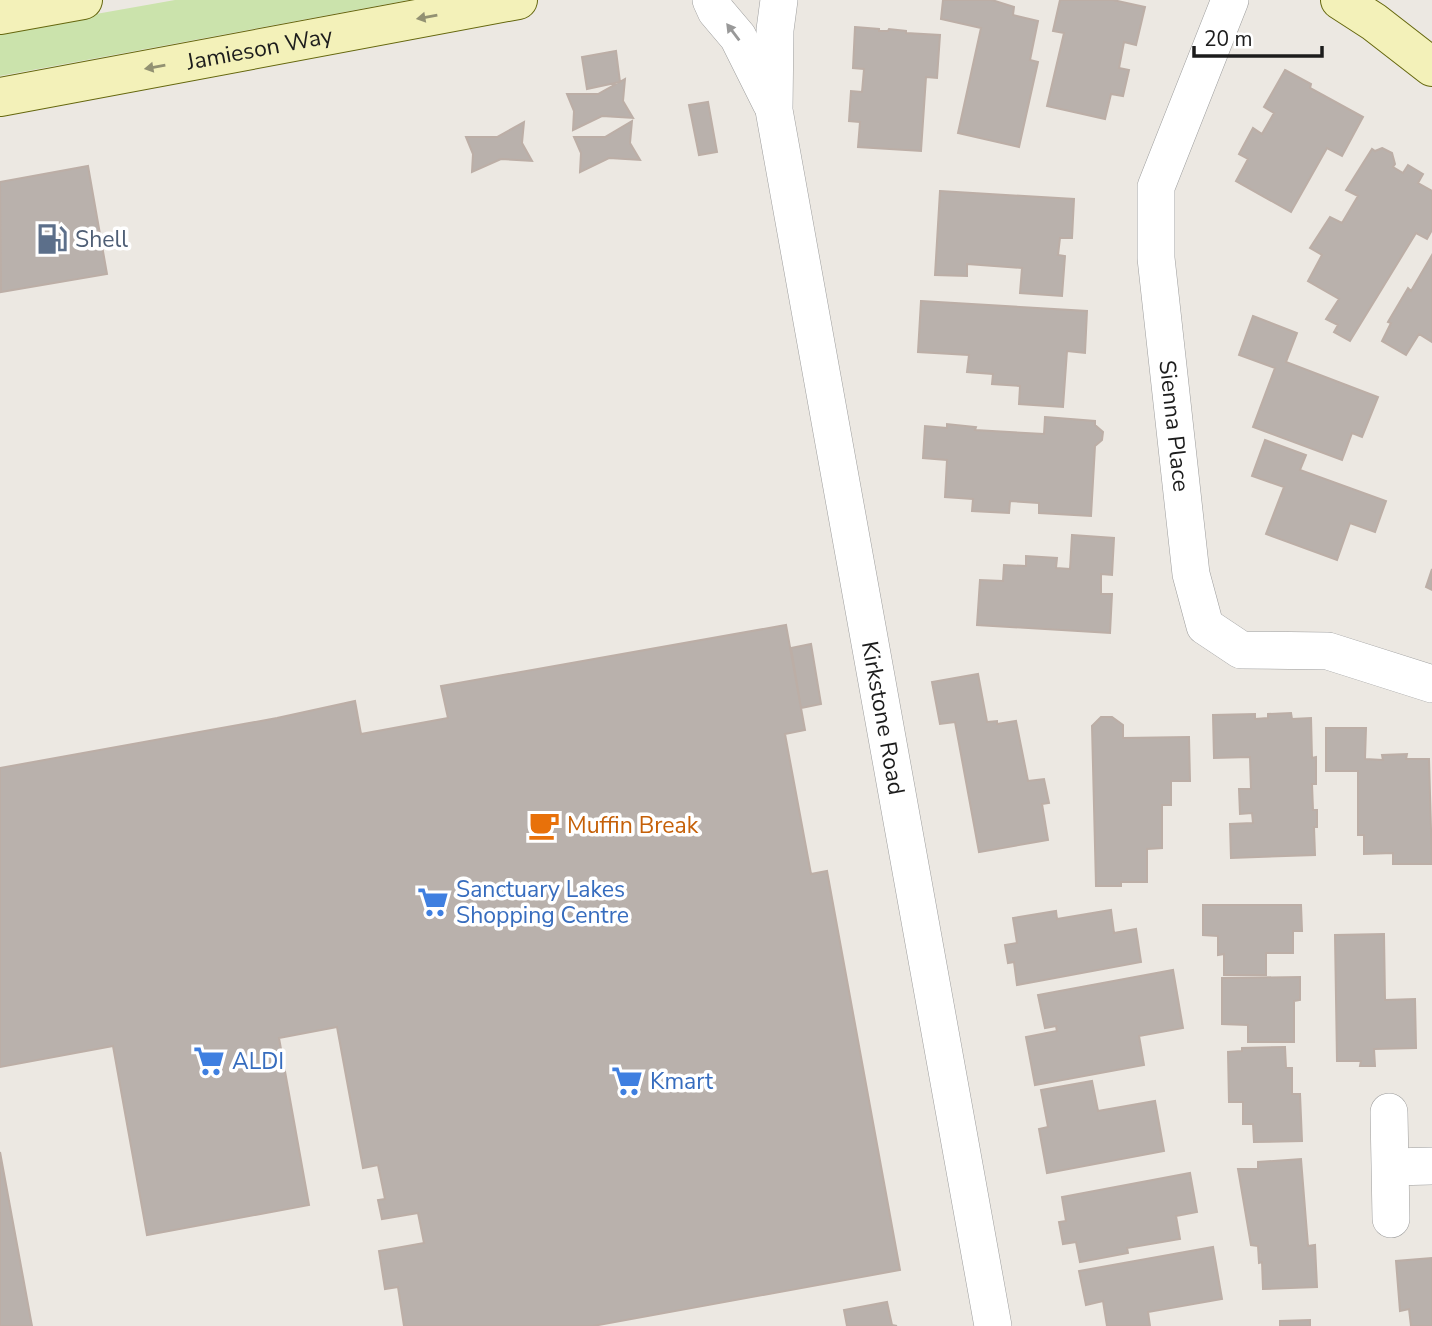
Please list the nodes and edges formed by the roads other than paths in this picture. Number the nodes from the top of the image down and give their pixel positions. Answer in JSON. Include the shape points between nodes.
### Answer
{"nodes":[{"id":1,"x":83,"y":0,"type":"edge"},
{"id":2,"x":518,"y":0,"type":"edge"},
{"id":3,"x":712,"y":0,"type":"edge"},
{"id":4,"x":779,"y":0,"type":"edge"},
{"id":5,"x":1230,"y":0,"type":"edge"},
{"id":6,"x":1340,"y":0,"type":"edge"},
{"id":7,"x":0,"y":15,"type":"edge"},
{"id":8,"x":1432,"y":67,"type":"edge"},
{"id":9,"x":0,"y":96,"type":"edge"},
{"id":10,"x":774,"y":110,"type":"junction"},
{"id":11,"x":1432,"y":684,"type":"edge"},
{"id":12,"x":1389,"y":1112,"type":"dead end"},
{"id":13,"x":1432,"y":1166,"type":"edge"},
{"id":14,"x":1392,"y":1167,"type":"junction"},
{"id":15,"x":1391,"y":1219,"type":"dead end"},
{"id":16,"x":993,"y":1326,"type":"edge"}],
"edges":[{"from":1,"to":7,"type":"street"},
{"from":2,"to":9,"type":"street","name":"Jamieson Way","one_way":true},
{"from":10,"to":3,"type":"street","name":"Kirkstone Road","one_way":true,"via":[[738,37]]},
{"from":4,"to":10,"type":"street","name":"Kirkstone Road"},
{"from":5,"to":11,"type":"street","name":"Sienna Place","via":[[1156,187],[1156,258],[1191,574],[1205,626],[1241,650],[1328,651]]},
{"from":6,"to":8,"type":"street"},
{"from":10,"to":16,"type":"street","name":"Kirkstone Road"},
{"from":12,"to":14,"type":"street"},
{"from":13,"to":14,"type":"street"},
{"from":14,"to":15,"type":"street"}]}
